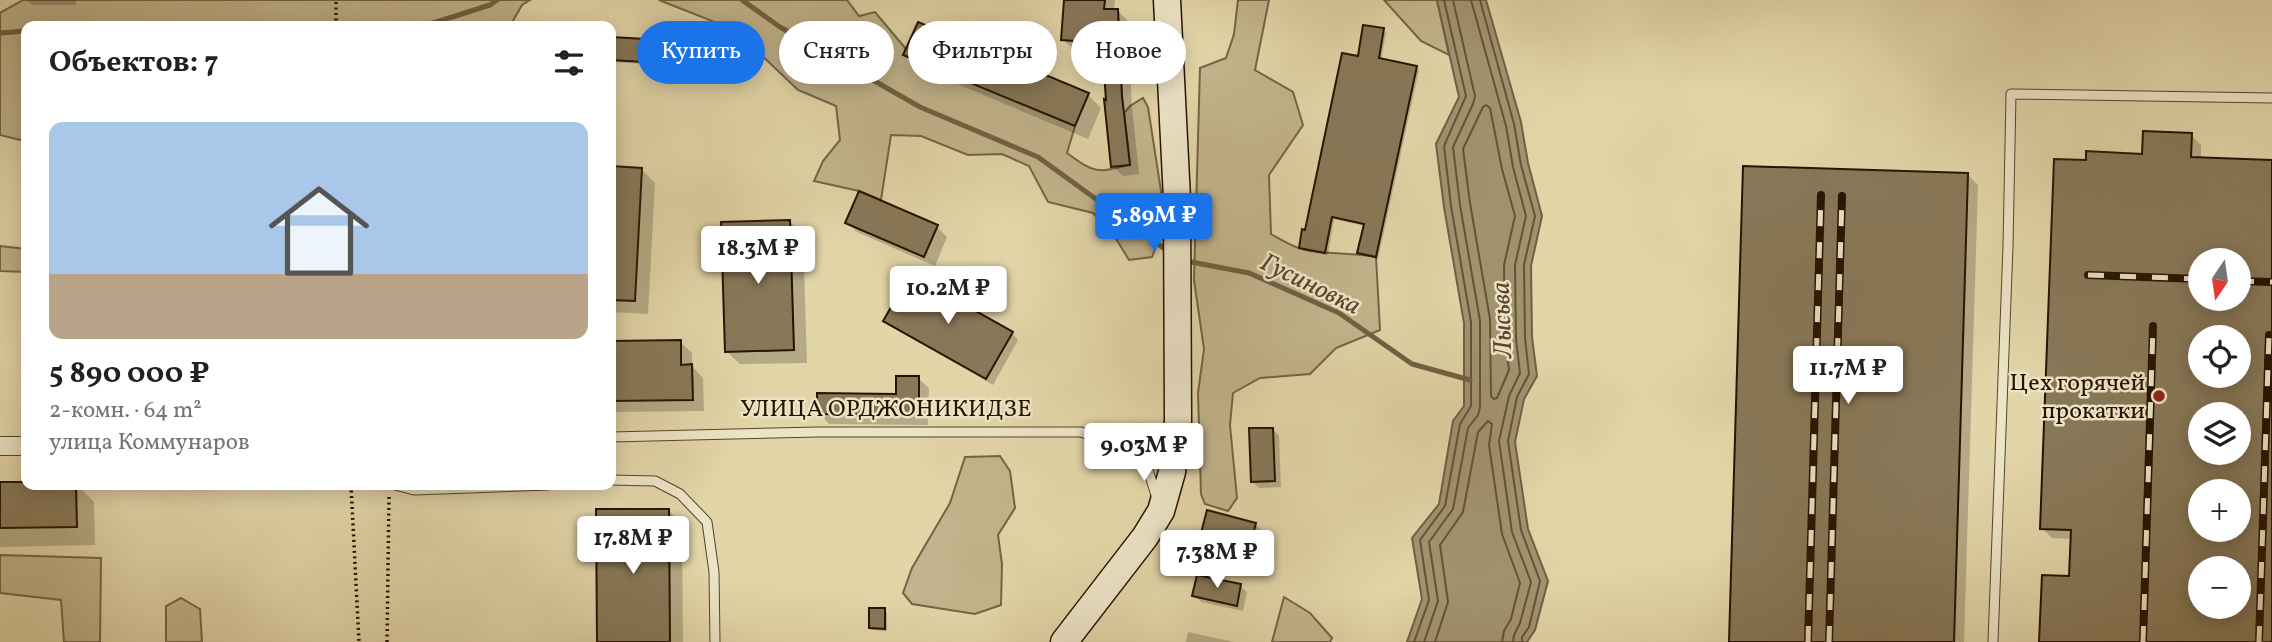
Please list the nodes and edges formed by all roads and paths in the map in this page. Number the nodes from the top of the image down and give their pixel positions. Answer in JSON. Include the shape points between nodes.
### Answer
{"nodes":[{"id":1,"x":1167,"y":0,"type":"edge"},
{"id":2,"x":336,"y":3,"type":"edge"},
{"id":3,"x":336,"y":21,"type":"edge"},
{"id":4,"x":2272,"y":98,"type":"edge"},
{"id":5,"x":616,"y":437,"type":"edge"},
{"id":6,"x":0,"y":446,"type":"edge"},
{"id":7,"x":21,"y":446,"type":"edge"},
{"id":8,"x":616,"y":480,"type":"edge"},
{"id":9,"x":351,"y":490,"type":"edge"},
{"id":10,"x":389,"y":490,"type":"edge"},
{"id":11,"x":1161,"y":511,"type":"junction"},
{"id":12,"x":359,"y":642,"type":"edge"},
{"id":13,"x":387,"y":642,"type":"edge"},
{"id":14,"x":715,"y":642,"type":"edge"},
{"id":15,"x":1064,"y":642,"type":"edge"},
{"id":16,"x":1993,"y":642,"type":"edge"}],
"edges":[{"from":1,"to":11,"type":"main road","via":[[1177,199],[1178,421],[1172,472]]},
{"from":2,"to":3,"type":"path"},
{"from":4,"to":16,"type":"lane","via":[[2011,94]]},
{"from":5,"to":11,"type":"lane","name":"УЛИЦА ОРДЖОНИКИДЗЕ","via":[[1082,432],[1121,446],[1147,467]]},
{"from":6,"to":7,"type":"street"},
{"from":8,"to":14,"type":"lane","via":[[655,481],[680,494],[707,522],[714,572]]},
{"from":9,"to":12,"type":"path"},
{"from":10,"to":13,"type":"path"},
{"from":11,"to":15,"type":"main road"}]}
